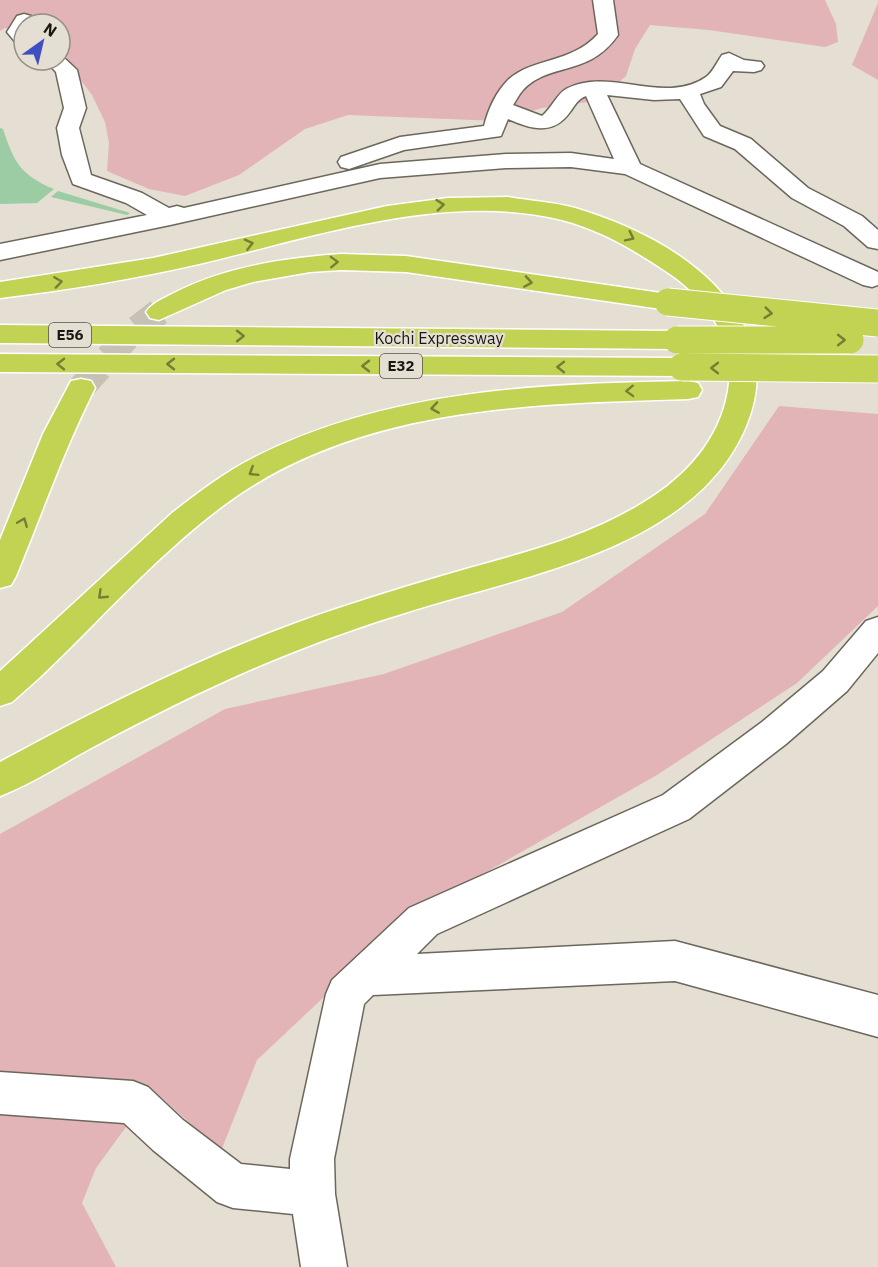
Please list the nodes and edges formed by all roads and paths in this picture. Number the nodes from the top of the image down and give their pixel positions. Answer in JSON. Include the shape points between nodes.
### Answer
{"nodes":[{"id":1,"x":603,"y":0,"type":"edge"},
{"id":2,"x":753,"y":66,"type":"dead end"},
{"id":3,"x":66,"y":72,"type":"edge"},
{"id":4,"x":593,"y":87,"type":"junction"},
{"id":5,"x":688,"y":91,"type":"junction"},
{"id":6,"x":500,"y":108,"type":"junction"},
{"id":7,"x":630,"y":168,"type":"junction"},
{"id":8,"x":170,"y":218,"type":"junction"},
{"id":9,"x":878,"y":242,"type":"edge"},
{"id":10,"x":0,"y":252,"type":"edge"},
{"id":11,"x":875,"y":282,"type":"edge"},
{"id":12,"x":0,"y":290,"type":"edge"},
{"id":13,"x":159,"y":312,"type":"tunnel mouth"},
{"id":14,"x":878,"y":323,"type":"edge"},
{"id":15,"x":0,"y":334,"type":"edge"},
{"id":16,"x":139,"y":335,"type":"joint"},
{"id":17,"x":878,"y":340,"type":"edge"},
{"id":18,"x":0,"y":363,"type":"edge"},
{"id":19,"x":119,"y":364,"type":"joint"},
{"id":20,"x":878,"y":369,"type":"edge"},
{"id":21,"x":685,"y":379,"type":"junction"},
{"id":22,"x":878,"y":382,"type":"edge"},
{"id":23,"x":81,"y":388,"type":"tunnel mouth"},
{"id":24,"x":0,"y":576,"type":"edge"},
{"id":25,"x":878,"y":630,"type":"edge"},
{"id":26,"x":0,"y":692,"type":"edge"},
{"id":27,"x":0,"y":780,"type":"edge"},
{"id":28,"x":364,"y":976,"type":"junction"},
{"id":29,"x":878,"y":1016,"type":"edge"},
{"id":30,"x":0,"y":1093,"type":"edge"},
{"id":31,"x":313,"y":1194,"type":"junction"},
{"id":32,"x":324,"y":1267,"type":"edge"}],
"edges":[{"from":1,"to":6,"type":"street","via":[[608,35],[594,51],[534,73],[514,86]]},
{"from":2,"to":5,"type":"street","via":[[740,66],[729,59],[715,81]]},
{"from":3,"to":8,"type":"street","via":[[75,108],[68,128],[81,179],[134,198]]},
{"from":4,"to":5,"type":"street"},
{"from":4,"to":6,"type":"street","via":[[572,93],[548,122],[535,123]]},
{"from":4,"to":7,"type":"street"},
{"from":5,"to":9,"type":"street","via":[[712,131],[743,144],[800,193],[853,221]]},
{"from":6,"to":8,"type":"street","via":[[494,131],[400,144],[182,208]]},
{"from":7,"to":8,"type":"street","via":[[571,160],[380,171]]},
{"from":7,"to":11,"type":"street"},
{"from":8,"to":10,"type":"street"},
{"from":9,"to":11,"type":"street","via":[[862,259]]},
{"from":12,"to":27,"type":"highway","one_way":true,"via":[[154,266],[414,207],[454,203],[515,205],[601,225],[633,238],[675,264],[705,290],[728,320],[741,351],[744,372],[741,405],[715,457],[685,489],[641,518],[559,555],[333,623],[192,681],[102,724]]},
{"from":13,"to":14,"type":"highway","one_way":true,"bridge":true,"via":[[231,279],[294,265],[367,261],[668,302]]},
{"from":15,"to":16,"type":"highway","name":"Kochi Expressway","number":"E56"},
{"from":16,"to":17,"type":"highway","name":"Kochi Expressway","number":"E32","one_way":true,"bridge":true},
{"from":19,"to":18,"type":"highway","name":"Kochi Expressway","number":"E56","one_way":true},
{"from":21,"to":19,"type":"highway","name":"Kochi Expressway","number":"E32","one_way":true},
{"from":20,"to":21,"type":"highway","name":"Kochi Expressway","number":"E32","one_way":true,"bridge":true},
{"from":21,"to":22,"type":"highway"},
{"from":21,"to":26,"type":"highway","one_way":true,"via":[[477,401],[362,424],[309,442],[257,468],[212,498],[129,569]]},
{"from":24,"to":23,"type":"highway","one_way":true,"via":[[57,434]]},
{"from":25,"to":28,"type":"street","via":[[835,681],[676,807],[423,921]]},
{"from":28,"to":29,"type":"street","via":[[675,961]]},
{"from":28,"to":31,"type":"street","via":[[346,994],[312,1159]]},
{"from":30,"to":31,"type":"street","via":[[132,1102],[233,1186]]},
{"from":31,"to":32,"type":"street"}]}
